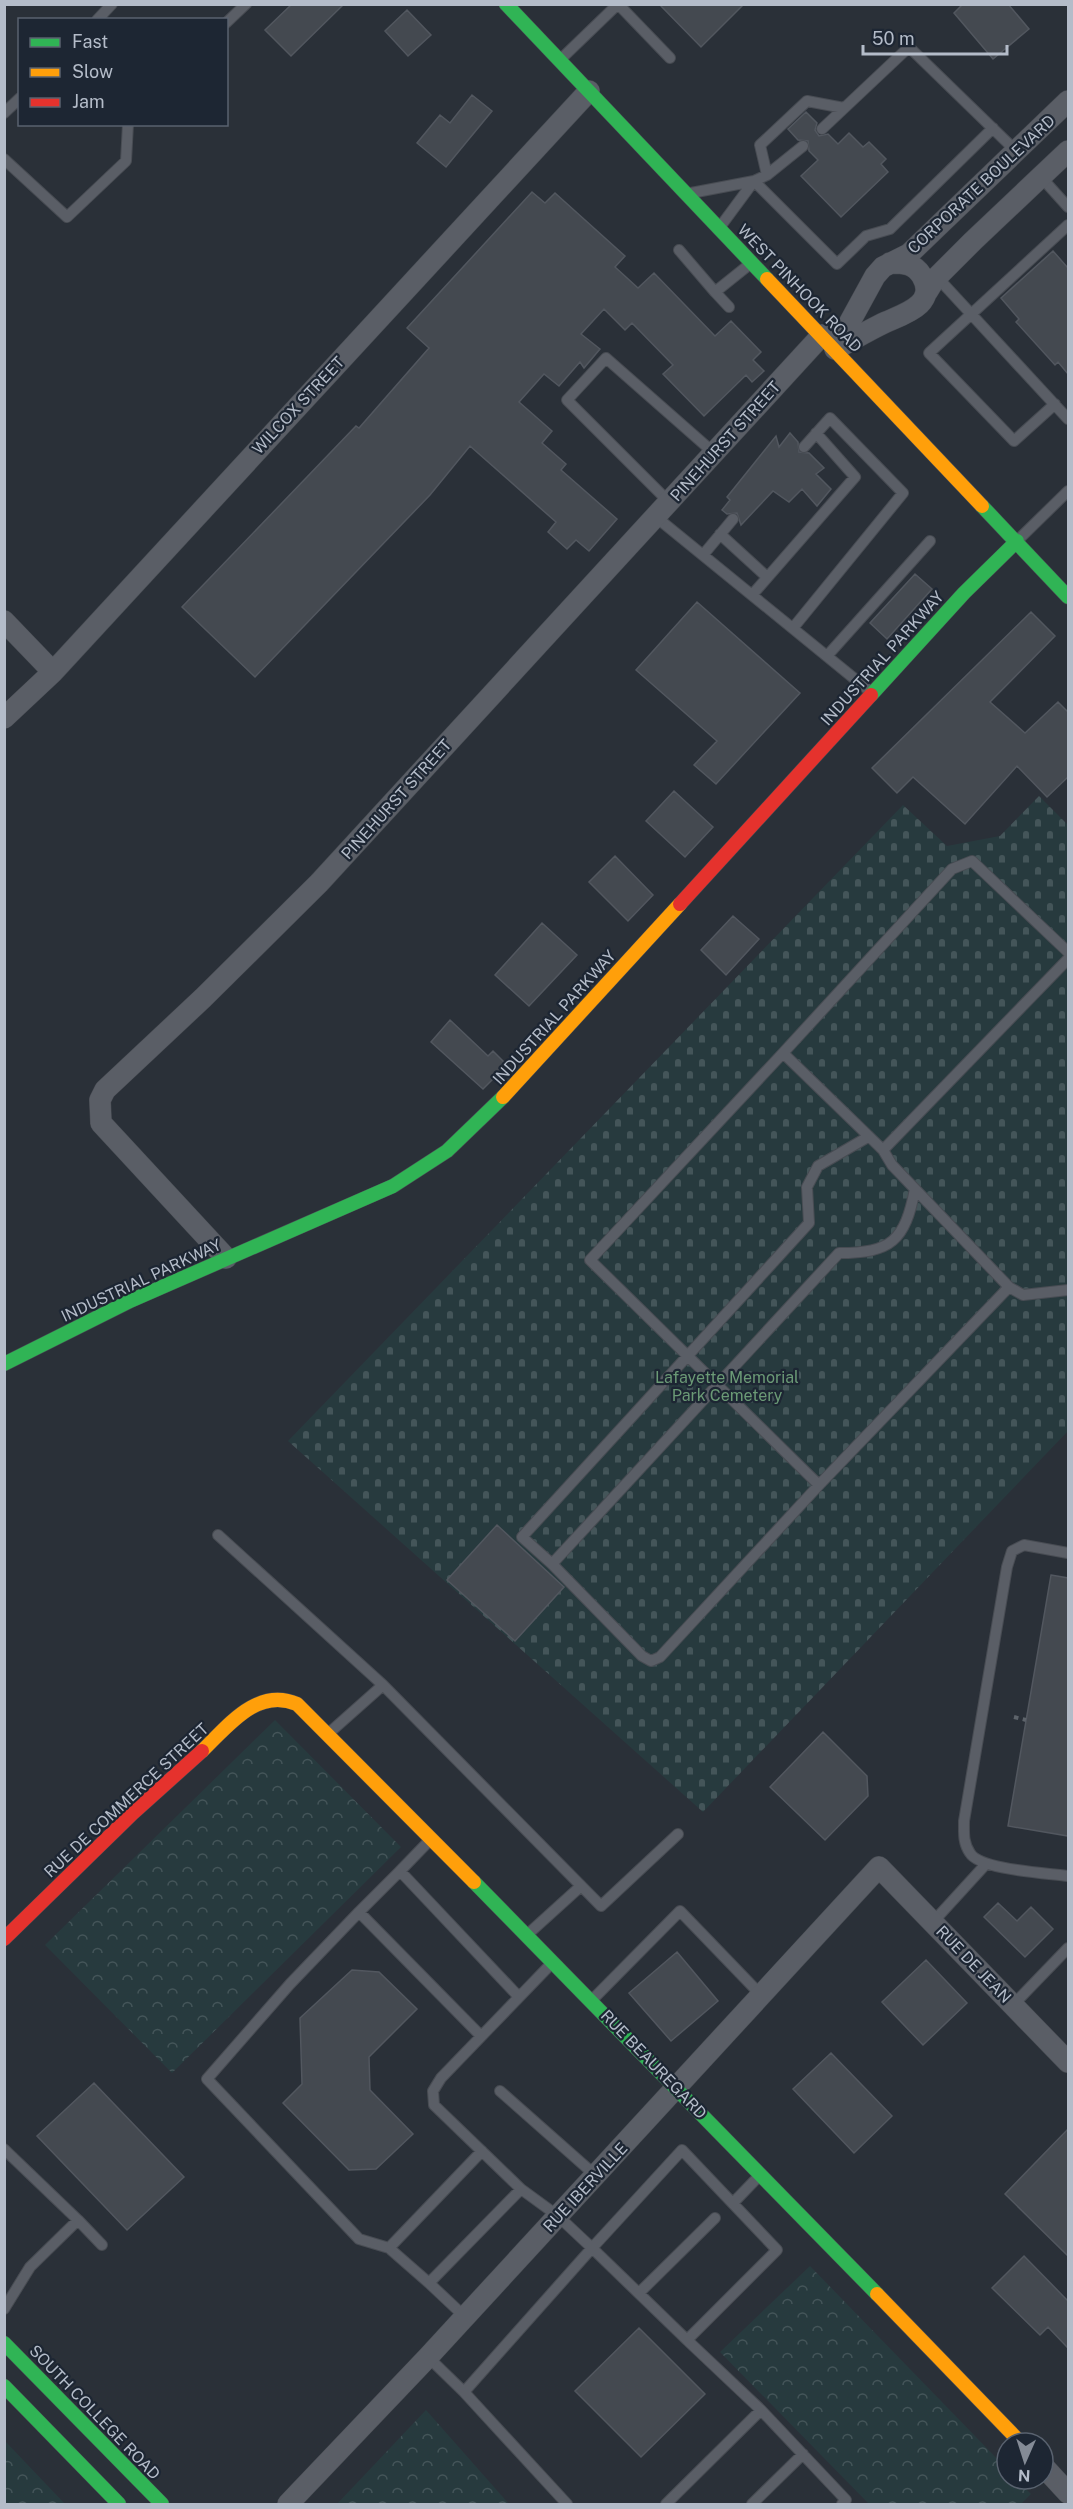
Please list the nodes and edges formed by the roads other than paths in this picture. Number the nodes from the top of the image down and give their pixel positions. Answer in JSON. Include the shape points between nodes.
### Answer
{"nodes":[{"id":1,"x":112,"y":4,"type":"edge"},
{"id":2,"x":246,"y":4,"type":"edge"},
{"id":3,"x":506,"y":4,"type":"edge"},
{"id":4,"x":618,"y":4,"type":"edge"},
{"id":5,"x":99,"y":18,"type":"edge"},
{"id":6,"x":228,"y":21,"type":"edge"},
{"id":7,"x":670,"y":58,"type":"dead end"},
{"id":8,"x":560,"y":60,"type":"junction"},
{"id":9,"x":589,"y":91,"type":"junction"},
{"id":10,"x":18,"y":100,"type":"edge"},
{"id":11,"x":1068,"y":101,"type":"edge"},
{"id":12,"x":844,"y":108,"type":"junction"},
{"id":13,"x":4,"y":113,"type":"edge"},
{"id":14,"x":128,"y":126,"type":"edge"},
{"id":15,"x":993,"y":128,"type":"junction"},
{"id":16,"x":822,"y":129,"type":"dead end"},
{"id":17,"x":803,"y":146,"type":"dead end"},
{"id":18,"x":1016,"y":151,"type":"junction"},
{"id":19,"x":1068,"y":151,"type":"edge"},
{"id":20,"x":4,"y":159,"type":"edge"},
{"id":21,"x":767,"y":176,"type":"junction"},
{"id":22,"x":1041,"y":177,"type":"junction"},
{"id":23,"x":754,"y":182,"type":"junction"},
{"id":24,"x":687,"y":194,"type":"junction"},
{"id":25,"x":1068,"y":207,"type":"edge"},
{"id":26,"x":1068,"y":225,"type":"edge"},
{"id":27,"x":720,"y":228,"type":"junction"},
{"id":28,"x":679,"y":250,"type":"dead end"},
{"id":29,"x":753,"y":262,"type":"junction"},
{"id":30,"x":890,"y":263,"type":"junction"},
{"id":31,"x":932,"y":284,"type":"junction"},
{"id":32,"x":715,"y":292,"type":"junction"},
{"id":33,"x":729,"y":307,"type":"dead end"},
{"id":34,"x":972,"y":315,"type":"junction"},
{"id":35,"x":829,"y":342,"type":"junction"},
{"id":36,"x":1055,"y":404,"type":"junction"},
{"id":37,"x":1068,"y":419,"type":"edge"},
{"id":38,"x":816,"y":433,"type":"junction"},
{"id":39,"x":804,"y":447,"type":"dead end"},
{"id":40,"x":714,"y":453,"type":"junction"},
{"id":41,"x":1068,"y":490,"type":"edge"},
{"id":42,"x":663,"y":510,"type":"junction"},
{"id":43,"x":733,"y":519,"type":"dead end"},
{"id":44,"x":720,"y":534,"type":"junction"},
{"id":45,"x":1017,"y":541,"type":"junction"},
{"id":46,"x":930,"y":542,"type":"dead end"},
{"id":47,"x":703,"y":555,"type":"junction"},
{"id":48,"x":1068,"y":575,"type":"edge"},
{"id":49,"x":767,"y":577,"type":"junction"},
{"id":50,"x":1058,"y":586,"type":"junction"},
{"id":51,"x":752,"y":595,"type":"junction"},
{"id":52,"x":1068,"y":597,"type":"edge"},
{"id":53,"x":4,"y":621,"type":"edge"},
{"id":54,"x":793,"y":628,"type":"junction"},
{"id":55,"x":827,"y":656,"type":"junction"},
{"id":56,"x":53,"y":672,"type":"junction"},
{"id":57,"x":872,"y":693,"type":"junction"},
{"id":58,"x":4,"y":718,"type":"edge"},
{"id":59,"x":1068,"y":952,"type":"edge"},
{"id":60,"x":1068,"y":959,"type":"edge"},
{"id":61,"x":783,"y":1053,"type":"junction"},
{"id":62,"x":868,"y":1137,"type":"junction"},
{"id":63,"x":883,"y":1150,"type":"junction"},
{"id":64,"x":915,"y":1189,"type":"junction"},
{"id":65,"x":226,"y":1258,"type":"junction"},
{"id":66,"x":1009,"y":1287,"type":"junction"},
{"id":67,"x":1068,"y":1290,"type":"edge"},
{"id":68,"x":688,"y":1356,"type":"junction"},
{"id":69,"x":4,"y":1364,"type":"edge"},
{"id":70,"x":717,"y":1385,"type":"junction"},
{"id":71,"x":819,"y":1485,"type":"junction"},
{"id":72,"x":218,"y":1535,"type":"dead end"},
{"id":73,"x":1068,"y":1553,"type":"edge"},
{"id":74,"x":552,"y":1564,"type":"junction"},
{"id":75,"x":383,"y":1685,"type":"junction"},
{"id":76,"x":278,"y":1698,"type":"joint"},
{"id":77,"x":328,"y":1733,"type":"junction"},
{"id":78,"x":678,"y":1834,"type":"dead end"},
{"id":79,"x":432,"y":1839,"type":"junction"},
{"id":80,"x":986,"y":1864,"type":"junction"},
{"id":81,"x":879,"y":1867,"type":"joint"},
{"id":82,"x":400,"y":1870,"type":"junction"},
{"id":83,"x":1068,"y":1876,"type":"edge"},
{"id":84,"x":581,"y":1886,"type":"junction"},
{"id":85,"x":359,"y":1912,"type":"junction"},
{"id":86,"x":933,"y":1922,"type":"junction"},
{"id":87,"x":527,"y":1935,"type":"junction"},
{"id":88,"x":4,"y":1939,"type":"edge"},
{"id":89,"x":1068,"y":1948,"type":"edge"},
{"id":90,"x":553,"y":1961,"type":"junction"},
{"id":91,"x":761,"y":1995,"type":"junction"},
{"id":92,"x":519,"y":1997,"type":"junction"},
{"id":93,"x":592,"y":2000,"type":"junction"},
{"id":94,"x":1013,"y":2005,"type":"junction"},
{"id":95,"x":481,"y":2036,"type":"junction"},
{"id":96,"x":1065,"y":2051,"type":"edge"},
{"id":97,"x":677,"y":2087,"type":"junction"},
{"id":98,"x":500,"y":2091,"type":"dead end"},
{"id":99,"x":4,"y":2149,"type":"edge"},
{"id":100,"x":482,"y":2151,"type":"junction"},
{"id":101,"x":761,"y":2174,"type":"junction"},
{"id":102,"x":595,"y":2175,"type":"junction"},
{"id":103,"x":521,"y":2189,"type":"junction"},
{"id":104,"x":733,"y":2203,"type":"junction"},
{"id":105,"x":558,"y":2216,"type":"junction"},
{"id":106,"x":715,"y":2218,"type":"dead end"},
{"id":107,"x":78,"y":2220,"type":"junction"},
{"id":108,"x":102,"y":2245,"type":"dead end"},
{"id":109,"x":389,"y":2248,"type":"junction"},
{"id":110,"x":592,"y":2248,"type":"junction"},
{"id":111,"x":429,"y":2283,"type":"junction"},
{"id":112,"x":639,"y":2293,"type":"junction"},
{"id":113,"x":4,"y":2309,"type":"edge"},
{"id":114,"x":464,"y":2316,"type":"junction"},
{"id":115,"x":687,"y":2340,"type":"junction"},
{"id":116,"x":4,"y":2343,"type":"edge"},
{"id":117,"x":428,"y":2357,"type":"junction"},
{"id":118,"x":4,"y":2386,"type":"edge"},
{"id":119,"x":464,"y":2392,"type":"junction"},
{"id":120,"x":761,"y":2410,"type":"junction"},
{"id":121,"x":1009,"y":2431,"type":"edge"},
{"id":122,"x":803,"y":2454,"type":"junction"},
{"id":123,"x":1055,"y":2479,"type":"edge"},
{"id":124,"x":1068,"y":2493,"type":"edge"},
{"id":125,"x":119,"y":2505,"type":"edge"},
{"id":126,"x":162,"y":2505,"type":"edge"},
{"id":127,"x":288,"y":2505,"type":"edge"},
{"id":128,"x":567,"y":2505,"type":"edge"},
{"id":129,"x":666,"y":2505,"type":"edge"},
{"id":130,"x":752,"y":2505,"type":"edge"},
{"id":131,"x":842,"y":2505,"type":"edge"}],
"edges":[{"from":1,"to":5,"type":"lane"},
{"from":2,"to":6,"type":"lane"},
{"from":3,"to":8,"type":"street","name":"WEST PINHOOK ROAD"},
{"from":4,"to":7,"type":"lane"},
{"from":4,"to":8,"type":"lane"},
{"from":8,"to":9,"type":"street","name":"WEST PINHOOK ROAD"},
{"from":9,"to":24,"type":"street","name":"WEST PINHOOK ROAD"},
{"from":9,"to":56,"type":"street","name":"WILCOX STREET"},
{"from":10,"to":13,"type":"lane"},
{"from":11,"to":18,"type":"street","name":"CORPORATE BOULEVARD"},
{"from":12,"to":15,"type":"lane","via":[[909,47]]},
{"from":12,"to":16,"type":"lane"},
{"from":12,"to":21,"type":"lane","via":[[807,101],[760,145]]},
{"from":14,"to":20,"type":"lane","via":[[126,161],[67,217]]},
{"from":15,"to":18,"type":"lane"},
{"from":15,"to":23,"type":"lane","via":[[890,229],[866,236],[837,264]]},
{"from":17,"to":21,"type":"lane"},
{"from":18,"to":30,"type":"street","name":"CORPORATE BOULEVARD","via":[[909,254]]},
{"from":19,"to":22,"type":"street"},
{"from":21,"to":23,"type":"lane"},
{"from":22,"to":25,"type":"lane"},
{"from":22,"to":31,"type":"street"},
{"from":23,"to":24,"type":"lane"},
{"from":23,"to":27,"type":"lane"},
{"from":24,"to":27,"type":"street","name":"WEST PINHOOK ROAD"},
{"from":26,"to":34,"type":"lane"},
{"from":27,"to":29,"type":"street","name":"WEST PINHOOK ROAD"},
{"from":28,"to":32,"type":"lane"},
{"from":29,"to":32,"type":"lane"},
{"from":29,"to":35,"type":"street","name":"WEST PINHOOK ROAD"},
{"from":30,"to":31,"type":"street","name":"CORPORATE BOULEVARD","via":[[907,263]]},
{"from":30,"to":35,"type":"street","name":"CORPORATE BOULEVARD","via":[[876,276]]},
{"from":31,"to":34,"type":"lane"},
{"from":31,"to":35,"type":"street","via":[[913,312]]},
{"from":32,"to":33,"type":"lane"},
{"from":34,"to":36,"type":"lane"},
{"from":34,"to":36,"type":"lane","via":[[929,353],[1014,441]]},
{"from":35,"to":40,"type":"street","name":"PINEHURST STREET"},
{"from":35,"to":45,"type":"street","name":"WEST PINHOOK ROAD"},
{"from":36,"to":37,"type":"lane"},
{"from":38,"to":39,"type":"lane"},
{"from":38,"to":49,"type":"lane","via":[[855,477]]},
{"from":38,"to":54,"type":"lane","via":[[830,418],[903,493]]},
{"from":40,"to":42,"type":"street","name":"PINEHURST STREET"},
{"from":40,"to":42,"type":"lane","via":[[606,358],[567,400]]},
{"from":41,"to":45,"type":"lane"},
{"from":42,"to":47,"type":"lane"},
{"from":42,"to":65,"type":"street","name":"PINEHURST STREET","via":[[319,883],[105,1090],[100,1100],[101,1123]]},
{"from":43,"to":44,"type":"lane"},
{"from":44,"to":47,"type":"lane"},
{"from":44,"to":49,"type":"lane"},
{"from":45,"to":50,"type":"street","name":"WEST PINHOOK ROAD"},
{"from":45,"to":57,"type":"street","name":"INDUSTRIAL PARKWAY"},
{"from":46,"to":55,"type":"lane"},
{"from":47,"to":51,"type":"lane"},
{"from":48,"to":50,"type":"lane"},
{"from":49,"to":51,"type":"lane"},
{"from":50,"to":52,"type":"street","name":"WEST PINHOOK ROAD"},
{"from":51,"to":54,"type":"lane"},
{"from":53,"to":56,"type":"street"},
{"from":54,"to":55,"type":"lane"},
{"from":55,"to":57,"type":"lane"},
{"from":56,"to":58,"type":"street","name":"WILCOX STREET"},
{"from":57,"to":65,"type":"street","name":"INDUSTRIAL PARKWAY","via":[[504,1097],[447,1151],[393,1186]]},
{"from":59,"to":61,"type":"lane","via":[[972,861],[952,868]]},
{"from":60,"to":63,"type":"lane"},
{"from":61,"to":62,"type":"lane"},
{"from":61,"to":68,"type":"lane","via":[[590,1260]]},
{"from":62,"to":63,"type":"lane"},
{"from":62,"to":68,"type":"lane","via":[[818,1166],[807,1187],[809,1223]]},
{"from":63,"to":64,"type":"lane"},
{"from":64,"to":66,"type":"lane"},
{"from":64,"to":70,"type":"lane","via":[[910,1216],[893,1242],[869,1253],[839,1253]]},
{"from":65,"to":69,"type":"street","name":"INDUSTRIAL PARKWAY"},
{"from":66,"to":67,"type":"lane","via":[[1023,1295]]},
{"from":66,"to":71,"type":"lane"},
{"from":68,"to":70,"type":"lane"},
{"from":68,"to":74,"type":"lane","via":[[522,1538]]},
{"from":70,"to":71,"type":"lane"},
{"from":70,"to":74,"type":"lane"},
{"from":71,"to":74,"type":"lane","via":[[660,1657],[651,1661]]},
{"from":72,"to":75,"type":"lane"},
{"from":73,"to":80,"type":"lane","via":[[1024,1545],[1012,1551],[1007,1567],[964,1821],[964,1839],[971,1855]]},
{"from":75,"to":77,"type":"lane"},
{"from":75,"to":84,"type":"lane"},
{"from":76,"to":77,"type":"street","name":"RUE BEAUREGARD","via":[[297,1704]]},
{"from":76,"to":88,"type":"street","name":"RUE DE COMMERCE STREET","via":[[266,1699],[246,1710]]},
{"from":77,"to":79,"type":"street","name":"RUE BEAUREGARD"},
{"from":78,"to":84,"type":"lane","via":[[601,1906]]},
{"from":79,"to":82,"type":"lane"},
{"from":79,"to":87,"type":"street","name":"RUE BEAUREGARD"},
{"from":80,"to":83,"type":"lane"},
{"from":80,"to":86,"type":"lane"},
{"from":81,"to":86,"type":"street","name":"RUE DE JEAN"},
{"from":81,"to":91,"type":"street","name":"RUE IBERVILLE"},
{"from":82,"to":85,"type":"lane"},
{"from":82,"to":92,"type":"lane"},
{"from":84,"to":87,"type":"lane"},
{"from":85,"to":95,"type":"lane"},
{"from":85,"to":109,"type":"lane","via":[[207,2079],[359,2239]]},
{"from":86,"to":94,"type":"street","name":"RUE DE JEAN"},
{"from":87,"to":90,"type":"street","name":"RUE BEAUREGARD"},
{"from":89,"to":94,"type":"lane"},
{"from":90,"to":92,"type":"lane"},
{"from":90,"to":93,"type":"street","name":"RUE BEAUREGARD"},
{"from":91,"to":93,"type":"lane","via":[[680,1911]]},
{"from":91,"to":97,"type":"street","name":"RUE IBERVILLE"},
{"from":92,"to":95,"type":"lane"},
{"from":93,"to":97,"type":"street","name":"RUE BEAUREGARD"},
{"from":94,"to":96,"type":"street","name":"RUE DE JEAN"},
{"from":95,"to":100,"type":"lane","via":[[433,2091],[434,2105]]},
{"from":97,"to":101,"type":"street","name":"RUE BEAUREGARD"},
{"from":97,"to":102,"type":"street","name":"RUE IBERVILLE"},
{"from":98,"to":102,"type":"lane"},
{"from":99,"to":107,"type":"lane"},
{"from":100,"to":103,"type":"lane"},
{"from":100,"to":109,"type":"lane"},
{"from":101,"to":104,"type":"lane"},
{"from":101,"to":121,"type":"street","name":"RUE BEAUREGARD"},
{"from":102,"to":105,"type":"street","name":"RUE IBERVILLE"},
{"from":103,"to":105,"type":"lane"},
{"from":103,"to":111,"type":"lane"},
{"from":104,"to":110,"type":"lane","via":[[682,2150]]},
{"from":104,"to":115,"type":"lane","via":[[777,2250]]},
{"from":105,"to":110,"type":"lane"},
{"from":105,"to":114,"type":"street","name":"RUE IBERVILLE"},
{"from":106,"to":112,"type":"lane"},
{"from":107,"to":108,"type":"lane"},
{"from":107,"to":113,"type":"lane","via":[[30,2267]]},
{"from":109,"to":111,"type":"lane"},
{"from":110,"to":112,"type":"lane"},
{"from":110,"to":119,"type":"lane"},
{"from":111,"to":114,"type":"lane"},
{"from":112,"to":115,"type":"lane"},
{"from":114,"to":117,"type":"street","name":"RUE IBERVILLE"},
{"from":115,"to":120,"type":"lane"},
{"from":116,"to":126,"type":"street","name":"SOUTH COLLEGE ROAD"},
{"from":117,"to":119,"type":"lane"},
{"from":117,"to":127,"type":"street","name":"RUE IBERVILLE"},
{"from":118,"to":125,"type":"street"},
{"from":119,"to":128,"type":"lane"},
{"from":120,"to":122,"type":"lane"},
{"from":120,"to":129,"type":"lane"},
{"from":122,"to":130,"type":"lane"},
{"from":122,"to":131,"type":"lane","via":[[846,2500]]},
{"from":123,"to":124,"type":"street"}]}
